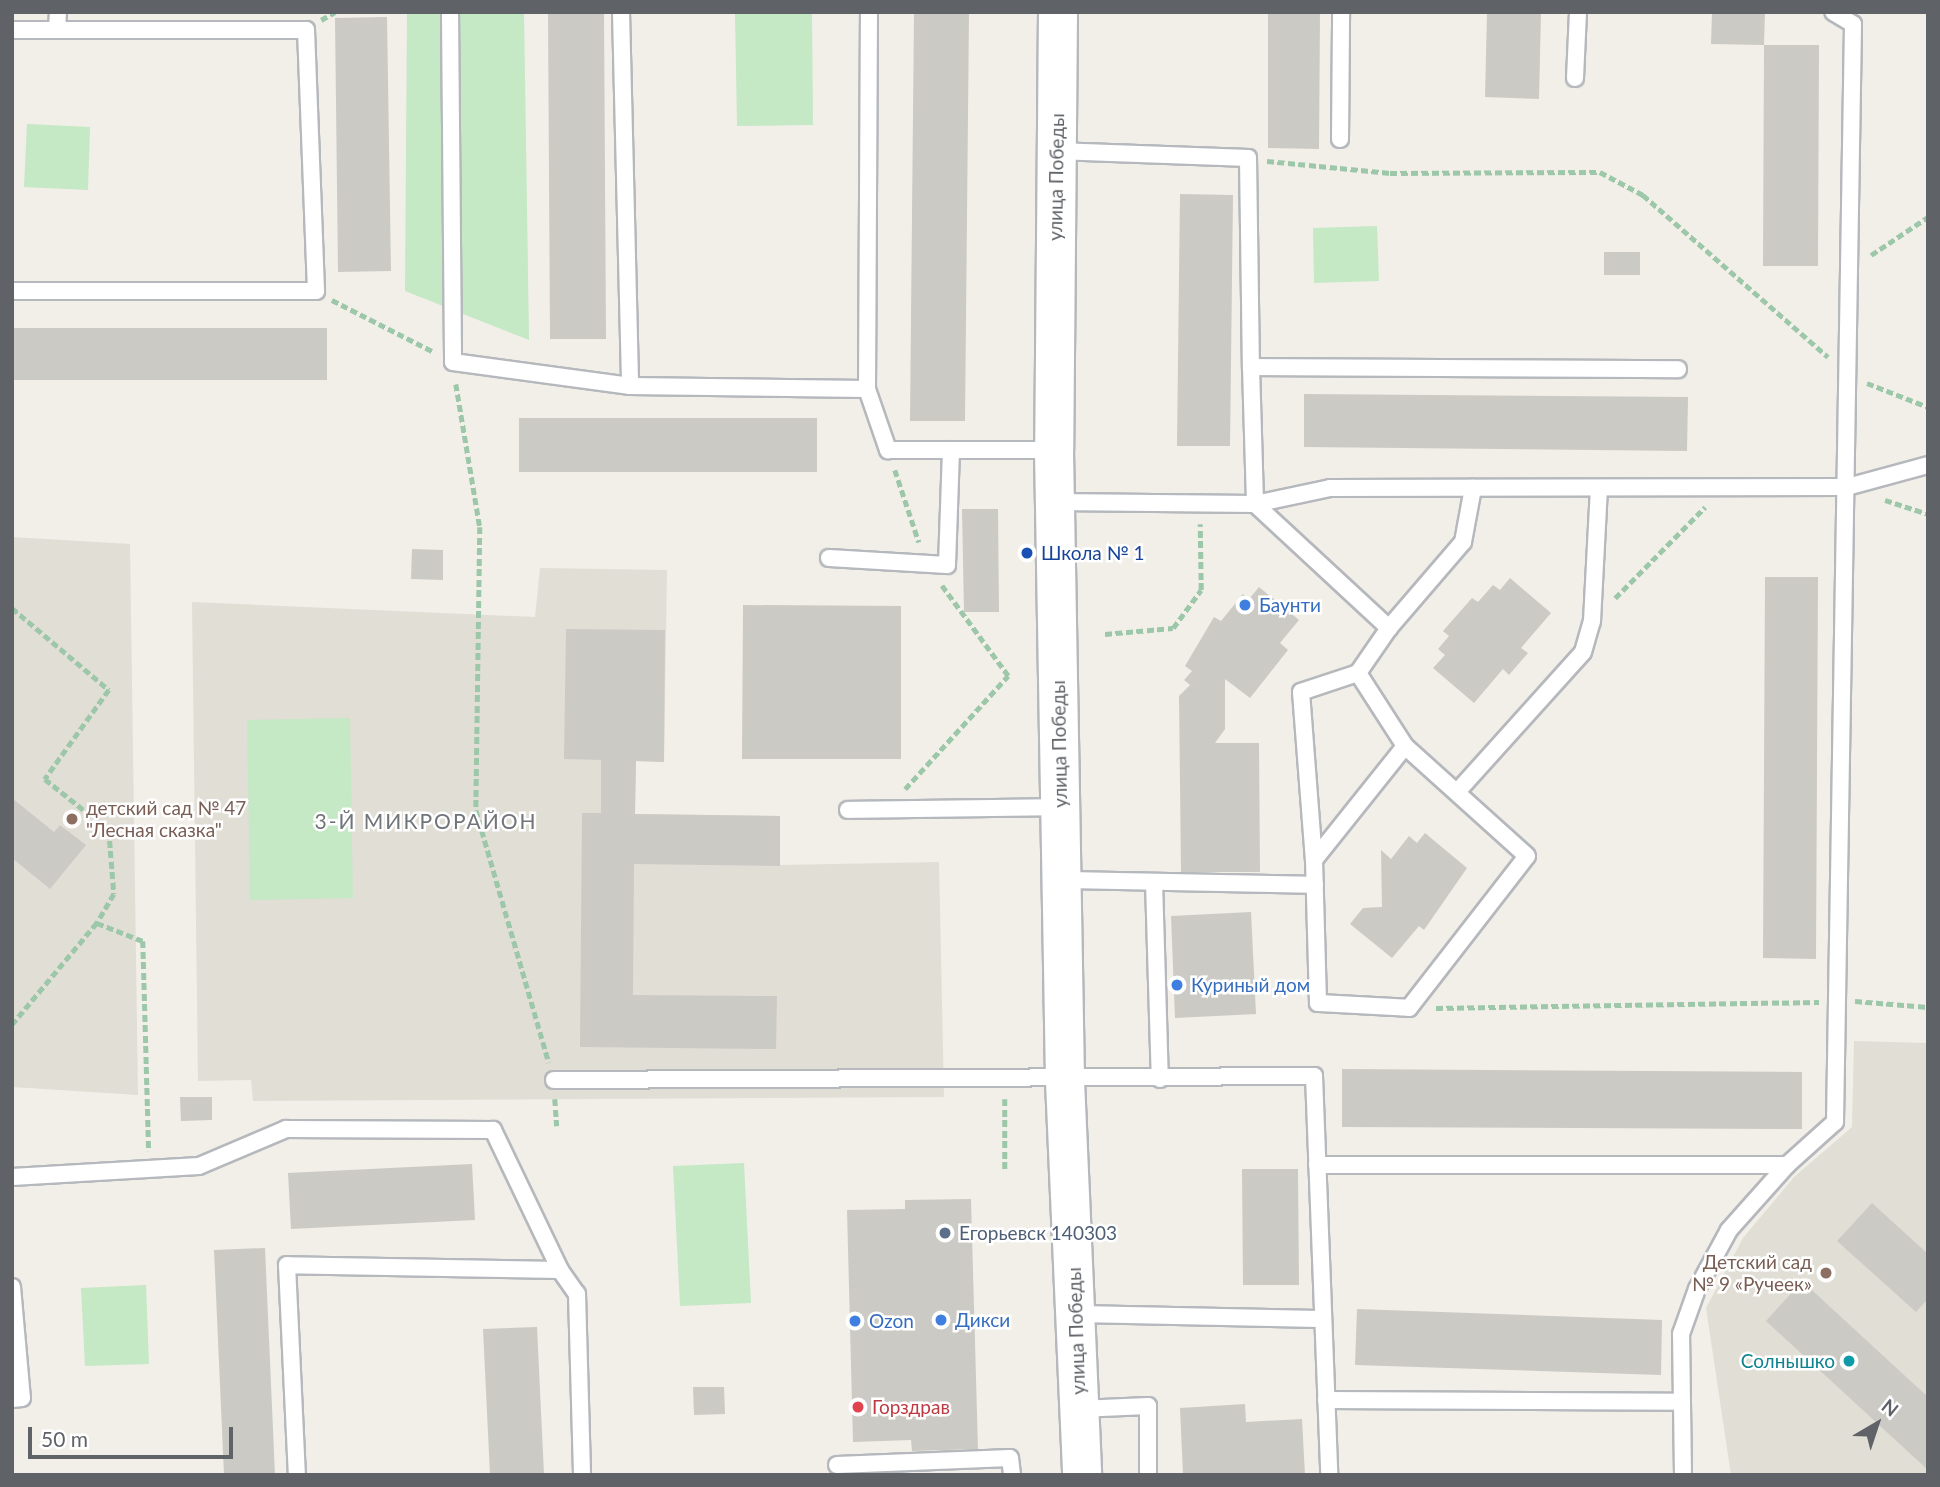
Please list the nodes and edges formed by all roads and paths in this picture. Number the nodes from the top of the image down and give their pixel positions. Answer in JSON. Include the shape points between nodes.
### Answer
{"nodes":[{"id":1,"x":58,"y":12,"type":"edge"},
{"id":2,"x":450,"y":12,"type":"edge"},
{"id":3,"x":621,"y":12,"type":"edge"},
{"id":4,"x":869,"y":12,"type":"edge"},
{"id":5,"x":1058,"y":12,"type":"edge"},
{"id":6,"x":1341,"y":12,"type":"edge"},
{"id":7,"x":1578,"y":12,"type":"edge"},
{"id":8,"x":1833,"y":12,"type":"edge"},
{"id":9,"x":12,"y":30,"type":"edge"},
{"id":10,"x":57,"y":30,"type":"junction"},
{"id":11,"x":1575,"y":78,"type":"dead end"},
{"id":12,"x":1340,"y":139,"type":"dead end"},
{"id":13,"x":1056,"y":151,"type":"junction"},
{"id":14,"x":1248,"y":159,"type":"junction"},
{"id":15,"x":1928,"y":217,"type":"edge"},
{"id":16,"x":1850,"y":270,"type":"junction"},
{"id":17,"x":12,"y":291,"type":"edge"},
{"id":18,"x":316,"y":291,"type":"junction"},
{"id":19,"x":453,"y":362,"type":"junction"},
{"id":20,"x":1251,"y":367,"type":"junction"},
{"id":21,"x":1678,"y":369,"type":"dead end"},
{"id":22,"x":1849,"y":375,"type":"junction"},
{"id":23,"x":630,"y":386,"type":"junction"},
{"id":24,"x":867,"y":389,"type":"junction"},
{"id":25,"x":1928,"y":407,"type":"edge"},
{"id":26,"x":888,"y":450,"type":"junction"},
{"id":27,"x":951,"y":450,"type":"junction"},
{"id":28,"x":1054,"y":450,"type":"junction"},
{"id":29,"x":1928,"y":465,"type":"edge"},
{"id":30,"x":1847,"y":487,"type":"junction"},
{"id":31,"x":1473,"y":488,"type":"junction"},
{"id":32,"x":1599,"y":488,"type":"junction"},
{"id":33,"x":1725,"y":488,"type":"junction"},
{"id":34,"x":1055,"y":502,"type":"junction"},
{"id":35,"x":1199,"y":502,"type":"junction"},
{"id":36,"x":1255,"y":504,"type":"junction"},
{"id":37,"x":829,"y":558,"type":"dead end"},
{"id":38,"x":926,"y":563,"type":"junction"},
{"id":39,"x":12,"y":607,"type":"edge"},
{"id":40,"x":1592,"y":621,"type":"junction"},
{"id":41,"x":1389,"y":628,"type":"junction"},
{"id":42,"x":1105,"y":634,"type":"dead end"},
{"id":43,"x":1357,"y":673,"type":"junction"},
{"id":44,"x":1405,"y":746,"type":"junction"},
{"id":45,"x":1457,"y":792,"type":"junction"},
{"id":46,"x":1060,"y":807,"type":"junction"},
{"id":47,"x":848,"y":810,"type":"dead end"},
{"id":48,"x":886,"y":810,"type":"junction"},
{"id":49,"x":1314,"y":860,"type":"junction"},
{"id":50,"x":1062,"y":880,"type":"junction"},
{"id":51,"x":1153,"y":882,"type":"junction"},
{"id":52,"x":1315,"y":885,"type":"junction"},
{"id":53,"x":97,"y":923,"type":"junction"},
{"id":54,"x":1838,"y":1002,"type":"junction"},
{"id":55,"x":1928,"y":1007,"type":"edge"},
{"id":56,"x":1409,"y":1008,"type":"junction"},
{"id":57,"x":12,"y":1025,"type":"edge"},
{"id":58,"x":1160,"y":1079,"type":"junction"},
{"id":59,"x":554,"y":1080,"type":"junction"},
{"id":60,"x":1065,"y":1082,"type":"junction"},
{"id":61,"x":1004,"y":1094,"type":"dead end"},
{"id":62,"x":556,"y":1126,"type":"dead end"},
{"id":63,"x":1317,"y":1165,"type":"junction"},
{"id":64,"x":1787,"y":1166,"type":"junction"},
{"id":65,"x":150,"y":1172,"type":"junction"},
{"id":66,"x":1005,"y":1172,"type":"dead end"},
{"id":67,"x":12,"y":1177,"type":"edge"},
{"id":68,"x":560,"y":1270,"type":"junction"},
{"id":69,"x":12,"y":1287,"type":"edge"},
{"id":70,"x":1075,"y":1314,"type":"junction"},
{"id":71,"x":1323,"y":1319,"type":"junction"},
{"id":72,"x":12,"y":1399,"type":"edge"},
{"id":73,"x":1326,"y":1400,"type":"junction"},
{"id":74,"x":1682,"y":1402,"type":"junction"},
{"id":75,"x":1079,"y":1409,"type":"junction"},
{"id":76,"x":836,"y":1465,"type":"dead end"},
{"id":77,"x":297,"y":1475,"type":"edge"},
{"id":78,"x":582,"y":1475,"type":"edge"},
{"id":79,"x":1012,"y":1475,"type":"edge"},
{"id":80,"x":1082,"y":1475,"type":"edge"},
{"id":81,"x":1148,"y":1475,"type":"edge"},
{"id":82,"x":1329,"y":1475,"type":"edge"},
{"id":83,"x":1683,"y":1475,"type":"edge"}],
"edges":[{"from":1,"to":10,"type":"lane"},
{"from":2,"to":19,"type":"lane"},
{"from":3,"to":23,"type":"lane"},
{"from":4,"to":24,"type":"lane"},
{"from":5,"to":13,"type":"street","name":"улица Победы"},
{"from":6,"to":12,"type":"lane"},
{"from":7,"to":11,"type":"lane"},
{"from":8,"to":16,"type":"lane","via":[[1853,24]]},
{"from":9,"to":10,"type":"lane"},
{"from":10,"to":18,"type":"lane","via":[[306,30]]},
{"from":13,"to":14,"type":"lane"},
{"from":13,"to":28,"type":"street","name":"улица Победы"},
{"from":14,"to":20,"type":"lane"},
{"from":14,"to":22,"type":"path","via":[[1390,173],[1600,172],[1643,195]]},
{"from":15,"to":16,"type":"path"},
{"from":16,"to":22,"type":"lane"},
{"from":17,"to":18,"type":"lane"},
{"from":18,"to":19,"type":"path"},
{"from":19,"to":23,"type":"lane"},
{"from":19,"to":59,"type":"path","via":[[480,527],[476,810]]},
{"from":20,"to":21,"type":"lane"},
{"from":20,"to":36,"type":"lane"},
{"from":22,"to":25,"type":"path"},
{"from":22,"to":30,"type":"lane"},
{"from":23,"to":24,"type":"lane"},
{"from":24,"to":26,"type":"lane"},
{"from":26,"to":27,"type":"lane"},
{"from":26,"to":38,"type":"path"},
{"from":27,"to":28,"type":"lane"},
{"from":27,"to":38,"type":"lane","via":[[947,565]]},
{"from":28,"to":34,"type":"street","name":"улица Победы"},
{"from":29,"to":30,"type":"lane"},
{"from":30,"to":33,"type":"lane"},
{"from":30,"to":54,"type":"lane"},
{"from":31,"to":32,"type":"lane"},
{"from":31,"to":36,"type":"lane","via":[[1330,488]]},
{"from":31,"to":41,"type":"lane","via":[[1463,542]]},
{"from":32,"to":33,"type":"lane"},
{"from":32,"to":40,"type":"lane"},
{"from":33,"to":40,"type":"path"},
{"from":34,"to":35,"type":"lane"},
{"from":34,"to":46,"type":"street","name":"улица Победы"},
{"from":35,"to":36,"type":"lane"},
{"from":35,"to":42,"type":"path","via":[[1201,590],[1173,628]]},
{"from":36,"to":41,"type":"lane"},
{"from":37,"to":38,"type":"lane"},
{"from":38,"to":48,"type":"path","via":[[1008,676]]},
{"from":39,"to":53,"type":"path","via":[[109,690],[46,779],[109,830],[114,894]]},
{"from":40,"to":45,"type":"lane","via":[[1583,652]]},
{"from":41,"to":43,"type":"lane"},
{"from":43,"to":44,"type":"lane"},
{"from":43,"to":49,"type":"lane","via":[[1301,692]]},
{"from":44,"to":45,"type":"lane"},
{"from":44,"to":49,"type":"lane"},
{"from":45,"to":56,"type":"lane","via":[[1527,856]]},
{"from":46,"to":48,"type":"lane"},
{"from":46,"to":50,"type":"street","name":"улица Победы"},
{"from":47,"to":48,"type":"lane"},
{"from":49,"to":52,"type":"lane"},
{"from":50,"to":51,"type":"lane"},
{"from":50,"to":60,"type":"street","name":"улица Победы"},
{"from":51,"to":52,"type":"lane"},
{"from":51,"to":58,"type":"lane"},
{"from":52,"to":56,"type":"lane","via":[[1318,1003]]},
{"from":53,"to":57,"type":"path"},
{"from":53,"to":65,"type":"path","via":[[143,941]]},
{"from":54,"to":55,"type":"path"},
{"from":54,"to":56,"type":"path"},
{"from":54,"to":64,"type":"lane","via":[[1835,1122]]},
{"from":58,"to":60,"type":"lane"},
{"from":58,"to":63,"type":"lane","via":[[1314,1076]]},
{"from":59,"to":60,"type":"lane"},
{"from":59,"to":62,"type":"path"},
{"from":60,"to":70,"type":"street","name":"улица Победы"},
{"from":61,"to":66,"type":"path"},
{"from":63,"to":64,"type":"lane"},
{"from":63,"to":71,"type":"lane"},
{"from":64,"to":74,"type":"lane","via":[[1729,1230],[1697,1289],[1681,1334]]},
{"from":65,"to":67,"type":"lane"},
{"from":65,"to":68,"type":"lane","via":[[199,1166],[286,1129],[493,1130]]},
{"from":68,"to":77,"type":"lane","via":[[287,1265]]},
{"from":68,"to":78,"type":"lane","via":[[577,1294]]},
{"from":69,"to":72,"type":"lane","via":[[22,1398]]},
{"from":70,"to":71,"type":"lane"},
{"from":70,"to":75,"type":"street","name":"улица Победы"},
{"from":71,"to":73,"type":"lane"},
{"from":73,"to":74,"type":"lane"},
{"from":73,"to":82,"type":"lane"},
{"from":74,"to":83,"type":"lane"},
{"from":75,"to":80,"type":"street","name":"улица Победы"},
{"from":75,"to":81,"type":"lane","via":[[1148,1406]]},
{"from":76,"to":79,"type":"lane","via":[[1010,1458]]}]}
